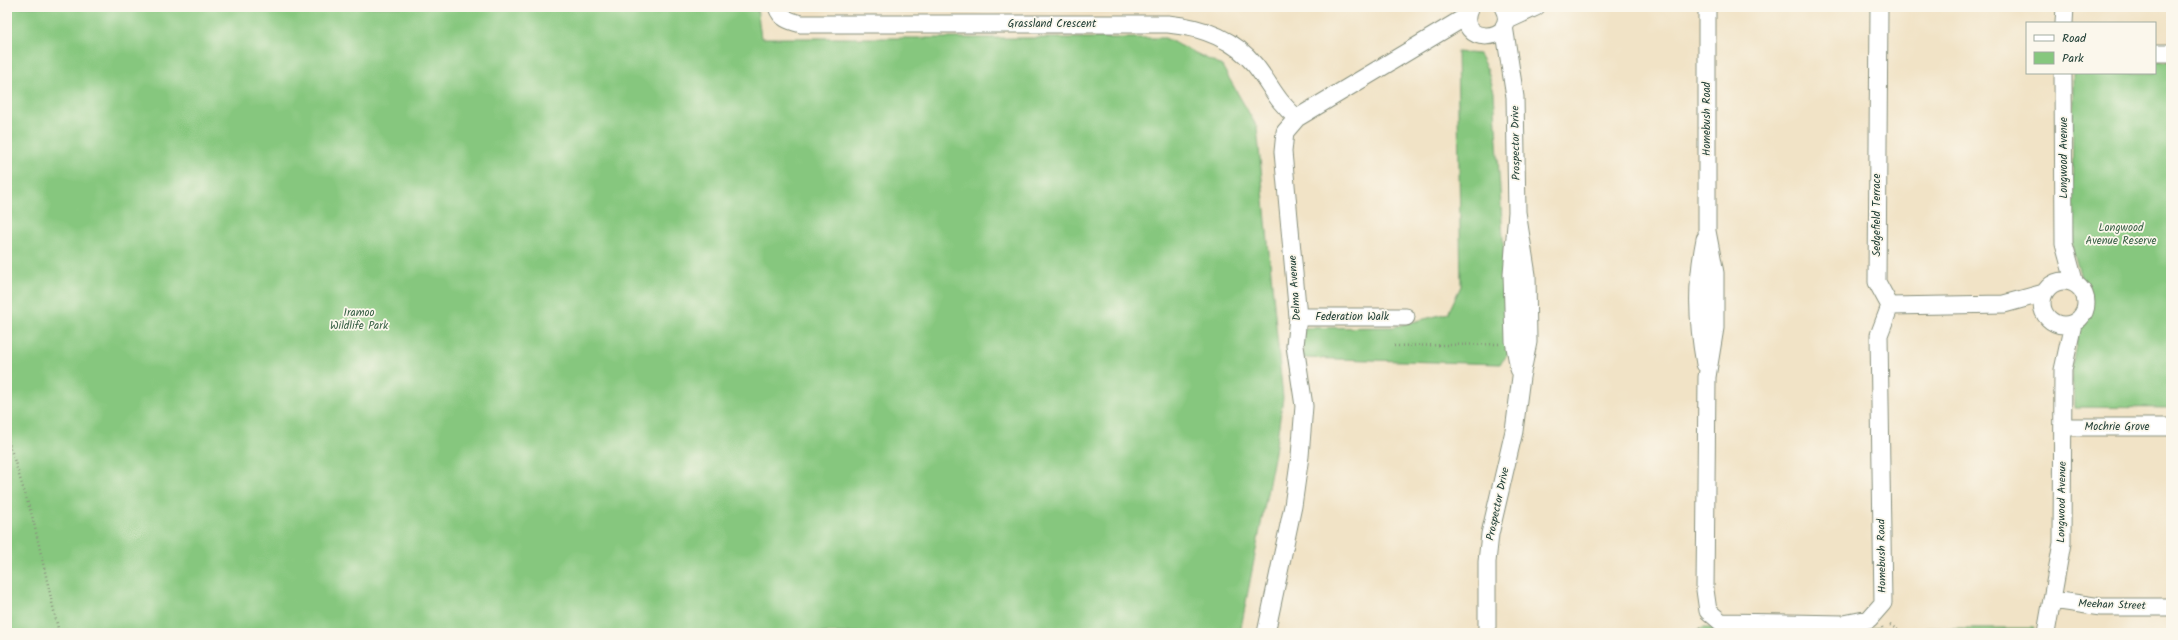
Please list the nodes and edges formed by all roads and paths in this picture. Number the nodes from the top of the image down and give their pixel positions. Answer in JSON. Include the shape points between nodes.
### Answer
{"nodes":[{"id":1,"x":777,"y":7,"type":"edge"},
{"id":2,"x":1536,"y":7,"type":"edge"},
{"id":3,"x":1706,"y":7,"type":"edge"},
{"id":4,"x":1879,"y":7,"type":"edge"},
{"id":5,"x":2065,"y":7,"type":"edge"},
{"id":6,"x":1469,"y":9,"type":"edge"},
{"id":7,"x":1504,"y":18,"type":"edge"},
{"id":8,"x":2064,"y":22,"type":"edge"},
{"id":9,"x":1478,"y":35,"type":"junction"},
{"id":10,"x":1426,"y":42,"type":"junction"},
{"id":11,"x":2156,"y":53,"type":"edge"},
{"id":12,"x":2171,"y":53,"type":"edge"},
{"id":13,"x":2063,"y":74,"type":"edge"},
{"id":14,"x":1511,"y":75,"type":"junction"},
{"id":15,"x":1296,"y":118,"type":"junction"},
{"id":16,"x":2064,"y":244,"type":"junction"},
{"id":17,"x":2075,"y":284,"type":"junction"},
{"id":18,"x":2048,"y":288,"type":"junction"},
{"id":19,"x":2004,"y":304,"type":"junction"},
{"id":20,"x":1890,"y":306,"type":"junction"},
{"id":21,"x":1406,"y":316,"type":"dead end"},
{"id":22,"x":1298,"y":317,"type":"junction"},
{"id":23,"x":2048,"y":318,"type":"junction"},
{"id":24,"x":2072,"y":324,"type":"junction"},
{"id":25,"x":1502,"y":344,"type":"dead end"},
{"id":26,"x":1394,"y":346,"type":"dead end"},
{"id":27,"x":2063,"y":370,"type":"junction"},
{"id":28,"x":2171,"y":426,"type":"edge"},
{"id":29,"x":2063,"y":427,"type":"junction"},
{"id":30,"x":7,"y":437,"type":"edge"},
{"id":31,"x":2053,"y":600,"type":"junction"},
{"id":32,"x":2171,"y":607,"type":"edge"},
{"id":33,"x":1706,"y":623,"type":"dead end"},
{"id":34,"x":1890,"y":625,"type":"dead end"},
{"id":35,"x":59,"y":633,"type":"edge"},
{"id":36,"x":1266,"y":633,"type":"edge"},
{"id":37,"x":1487,"y":633,"type":"edge"},
{"id":38,"x":1694,"y":633,"type":"edge"},
{"id":39,"x":2025,"y":633,"type":"edge"},
{"id":40,"x":2046,"y":633,"type":"edge"}],
"edges":[{"from":1,"to":15,"type":"street","name":"Grassland Crescent","via":[[788,21],[801,24],[1168,24],[1194,27],[1216,35],[1237,48],[1254,64],[1276,98]]},
{"from":2,"to":7,"type":"street","name":"Delma Avenue"},
{"from":3,"to":20,"type":"street","name":"Homebush Road","via":[[1707,231],[1699,272],[1698,328],[1707,378],[1705,590],[1708,611],[1721,622],[1844,624],[1869,619],[1883,603],[1879,335]]},
{"from":4,"to":20,"type":"street","name":"Sedgefield Terrace","via":[[1877,282]]},
{"from":5,"to":8,"type":"street"},
{"from":6,"to":9,"type":"street","via":[[1467,22]]},
{"from":6,"to":10,"type":"street","name":"Delma Avenue"},
{"from":7,"to":9,"type":"street","name":"Delma Avenue","via":[[1495,35]]},
{"from":7,"to":14,"type":"street","name":"Prospector Drive"},
{"from":9,"to":10,"type":"street","name":"Delma Avenue"},
{"from":9,"to":14,"type":"street","name":"Prospector Drive","via":[[1497,50]]},
{"from":10,"to":15,"type":"street","name":"Delma Avenue"},
{"from":11,"to":12,"type":"street"},
{"from":13,"to":16,"type":"street","name":"Longwood Avenue"},
{"from":14,"to":37,"type":"street","name":"Prospector Drive","via":[[1514,97],[1517,212],[1512,274],[1514,341],[1520,377],[1514,431],[1490,534],[1487,562]]},
{"from":15,"to":22,"type":"street","name":"Delma Avenue","via":[[1283,139]]},
{"from":16,"to":17,"type":"street","name":"Longwood Avenue"},
{"from":16,"to":18,"type":"street","name":"Longwood Avenue"},
{"from":17,"to":18,"type":"street","via":[[2068,281]]},
{"from":17,"to":24,"type":"street","via":[[2084,293],[2086,305],[2082,316]]},
{"from":18,"to":19,"type":"street"},
{"from":18,"to":23,"type":"street","via":[[2042,306]]},
{"from":19,"to":20,"type":"street"},
{"from":19,"to":23,"type":"street"},
{"from":21,"to":22,"type":"street","name":"Federation Walk"},
{"from":22,"to":36,"type":"street","name":"Delma Avenue","via":[[1295,346],[1304,406],[1300,456],[1293,506]]},
{"from":23,"to":24,"type":"street","via":[[2059,325]]},
{"from":23,"to":27,"type":"street","name":"Longwood Avenue"},
{"from":24,"to":27,"type":"street","name":"Longwood Avenue"},
{"from":25,"to":26,"type":"path"},
{"from":27,"to":29,"type":"street","name":"Longwood Avenue"},
{"from":28,"to":29,"type":"street","name":"Mochrie Grove"},
{"from":29,"to":31,"type":"street","name":"Longwood Avenue","via":[[2062,543]]},
{"from":30,"to":35,"type":"path","via":[[33,519]]},
{"from":31,"to":32,"type":"street","name":"Meehan Street","via":[[2101,607]]},
{"from":31,"to":40,"type":"street","name":"Longwood Avenue"},
{"from":33,"to":38,"type":"path"},
{"from":34,"to":39,"type":"path","via":[[1903,633]]}]}
